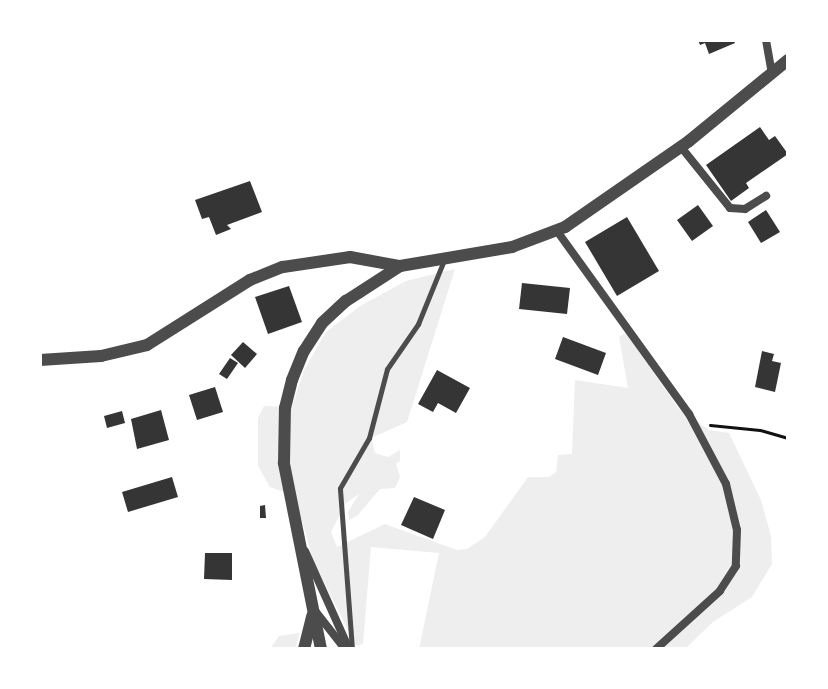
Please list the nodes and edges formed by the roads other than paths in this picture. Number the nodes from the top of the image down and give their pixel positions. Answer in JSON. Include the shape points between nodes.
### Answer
{"nodes":[{"id":1,"x":766,"y":40,"type":"edge"},
{"id":2,"x":788,"y":60,"type":"edge"},
{"id":3,"x":772,"y":73,"type":"junction"},
{"id":4,"x":681,"y":147,"type":"junction"},
{"id":5,"x":766,"y":196,"type":"dead end"},
{"id":6,"x":557,"y":231,"type":"junction"},
{"id":7,"x":444,"y":259,"type":"junction"},
{"id":8,"x":400,"y":266,"type":"junction"},
{"id":9,"x":40,"y":360,"type":"edge"},
{"id":10,"x":301,"y":543,"type":"junction"},
{"id":11,"x":314,"y":609,"type":"junction"},
{"id":12,"x":304,"y":649,"type":"edge"},
{"id":13,"x":321,"y":649,"type":"edge"},
{"id":14,"x":349,"y":649,"type":"edge"},
{"id":15,"x":656,"y":649,"type":"edge"}],
"edges":[{"from":1,"to":3,"type":"street"},
{"from":2,"to":3,"type":"street"},
{"from":3,"to":4,"type":"street"},
{"from":4,"to":5,"type":"street","via":[[730,208],[745,209]]},
{"from":4,"to":6,"type":"street"},
{"from":6,"to":7,"type":"street","via":[[512,247]]},
{"from":6,"to":15,"type":"street","via":[[694,424],[726,484],[737,530],[736,566],[720,591]]},
{"from":7,"to":8,"type":"street"},
{"from":7,"to":14,"type":"lane","via":[[418,324],[387,369],[369,438],[340,488]]},
{"from":8,"to":9,"type":"street","via":[[350,257],[283,267],[250,280],[147,345],[101,356]]},
{"from":8,"to":10,"type":"street","via":[[322,323],[292,380],[285,408],[284,463]]},
{"from":10,"to":11,"type":"street"},
{"from":10,"to":14,"type":"street"},
{"from":11,"to":12,"type":"street"},
{"from":11,"to":13,"type":"street"},
{"from":11,"to":14,"type":"street"}]}
